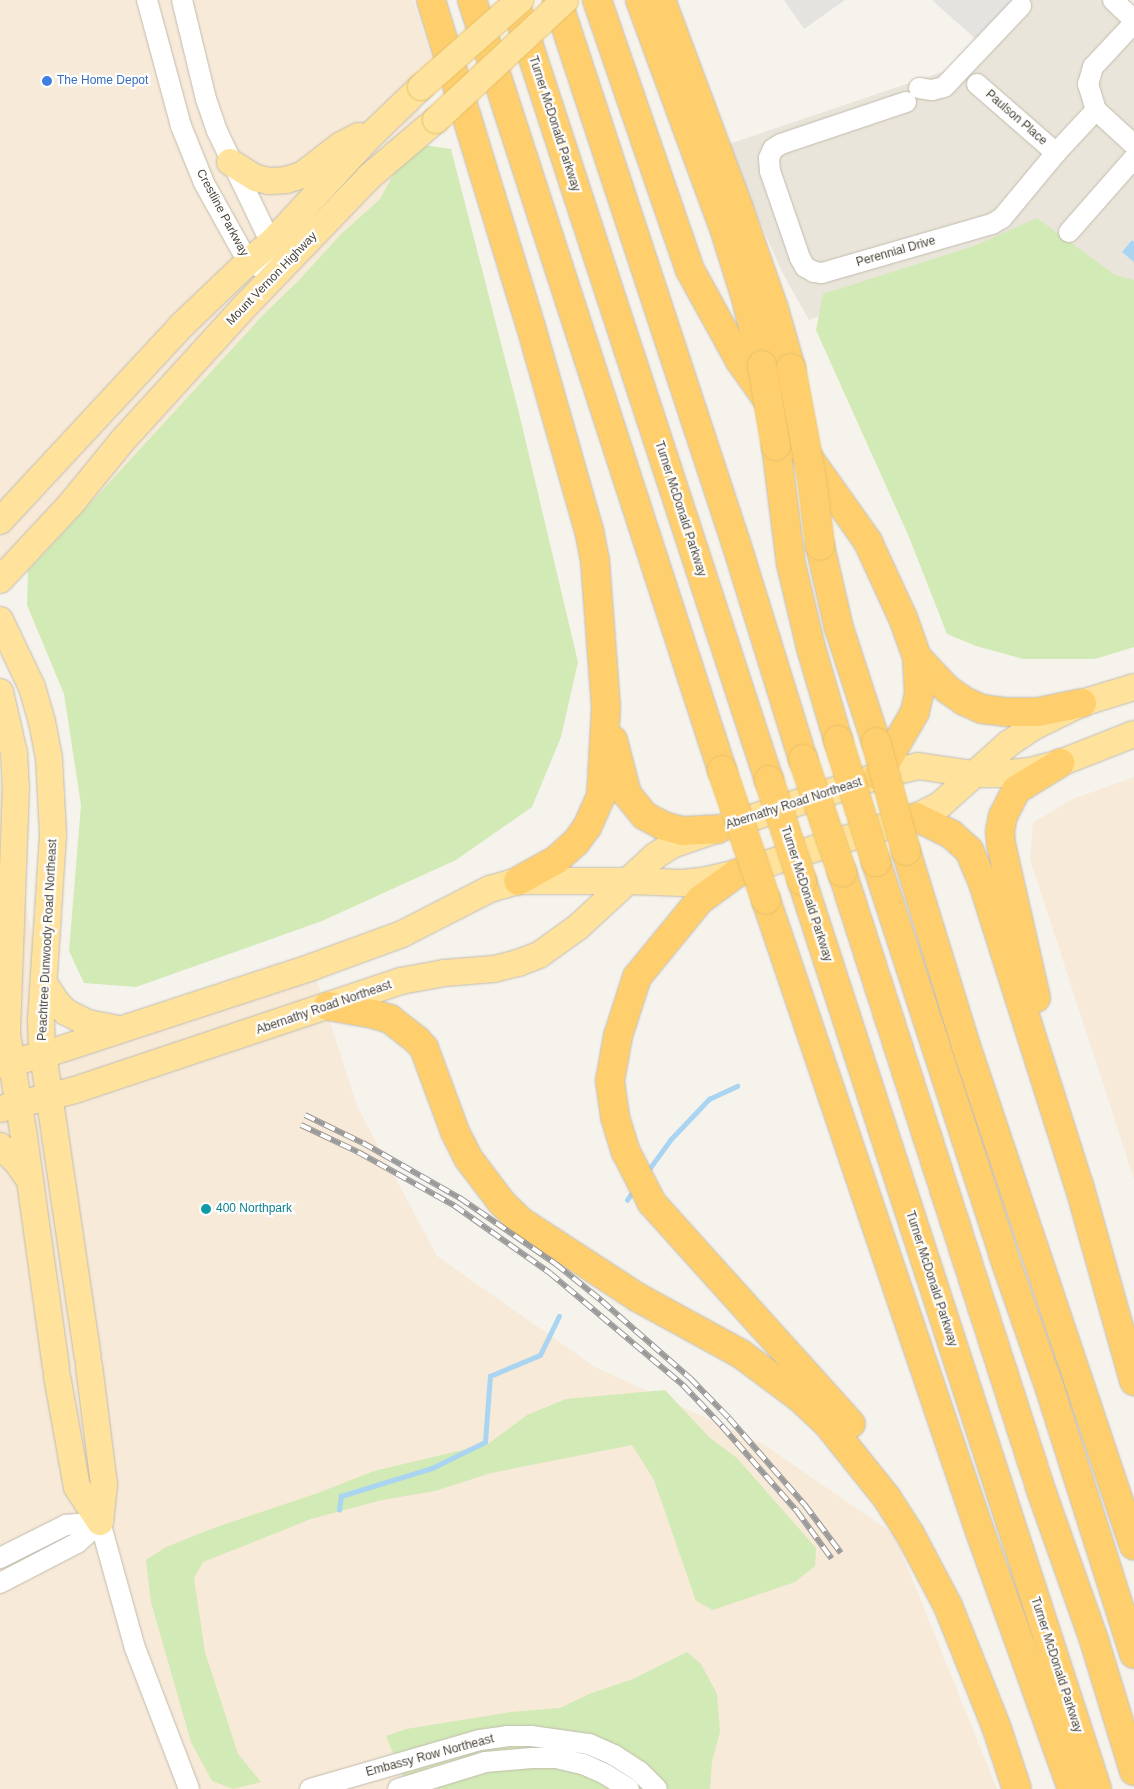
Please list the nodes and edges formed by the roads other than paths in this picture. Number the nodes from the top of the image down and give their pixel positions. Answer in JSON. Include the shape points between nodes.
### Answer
{"nodes":[{"id":1,"x":147,"y":0,"type":"edge"},
{"id":2,"x":182,"y":0,"type":"edge"},
{"id":3,"x":431,"y":0,"type":"edge"},
{"id":4,"x":472,"y":0,"type":"edge"},
{"id":5,"x":514,"y":0,"type":"edge"},
{"id":6,"x":520,"y":0,"type":"edge"},
{"id":7,"x":557,"y":0,"type":"edge"},
{"id":8,"x":565,"y":0,"type":"edge"},
{"id":9,"x":597,"y":0,"type":"edge"},
{"id":10,"x":640,"y":0,"type":"edge"},
{"id":11,"x":661,"y":0,"type":"edge"},
{"id":12,"x":1113,"y":0,"type":"edge"},
{"id":13,"x":1022,"y":6,"type":"dead end"},
{"id":14,"x":1134,"y":21,"type":"edge"},
{"id":15,"x":977,"y":84,"type":"dead end"},
{"id":16,"x":1096,"y":110,"type":"junction"},
{"id":17,"x":372,"y":134,"type":"junction"},
{"id":18,"x":1134,"y":145,"type":"edge"},
{"id":19,"x":1056,"y":152,"type":"junction"},
{"id":20,"x":1134,"y":158,"type":"edge"},
{"id":21,"x":230,"y":162,"type":"junction"},
{"id":22,"x":1069,"y":232,"type":"dead end"},
{"id":23,"x":271,"y":243,"type":"junction"},
{"id":24,"x":248,"y":262,"type":"junction"},
{"id":25,"x":276,"y":274,"type":"junction"},
{"id":26,"x":0,"y":521,"type":"edge"},
{"id":27,"x":0,"y":580,"type":"edge"},
{"id":28,"x":0,"y":620,"type":"edge"},
{"id":29,"x":917,"y":657,"type":"junction"},
{"id":30,"x":1134,"y":687,"type":"edge"},
{"id":31,"x":0,"y":692,"type":"edge"},
{"id":32,"x":1082,"y":703,"type":"junction"},
{"id":33,"x":606,"y":707,"type":"junction"},
{"id":34,"x":1134,"y":734,"type":"edge"},
{"id":35,"x":1060,"y":763,"type":"junction"},
{"id":36,"x":973,"y":774,"type":"junction"},
{"id":37,"x":878,"y":776,"type":"junction"},
{"id":38,"x":916,"y":817,"type":"junction"},
{"id":39,"x":718,"y":829,"type":"junction"},
{"id":40,"x":737,"y":873,"type":"junction"},
{"id":41,"x":628,"y":881,"type":"junction"},
{"id":42,"x":518,"y":882,"type":"junction"},
{"id":43,"x":4,"y":979,"type":"edge"},
{"id":44,"x":44,"y":983,"type":"junction"},
{"id":45,"x":328,"y":1006,"type":"junction"},
{"id":46,"x":121,"y":1028,"type":"junction"},
{"id":47,"x":43,"y":1055,"type":"junction"},
{"id":48,"x":5,"y":1064,"type":"edge"},
{"id":49,"x":50,"y":1098,"type":"junction"},
{"id":50,"x":9,"y":1107,"type":"edge"},
{"id":51,"x":0,"y":1146,"type":"edge"},
{"id":52,"x":28,"y":1178,"type":"junction"},
{"id":53,"x":1080,"y":1184,"type":"junction"},
{"id":54,"x":1134,"y":1381,"type":"edge"},
{"id":55,"x":100,"y":1522,"type":"junction"},
{"id":56,"x":1134,"y":1546,"type":"edge"},
{"id":57,"x":0,"y":1558,"type":"edge"},
{"id":58,"x":0,"y":1583,"type":"edge"},
{"id":59,"x":1134,"y":1654,"type":"edge"},
{"id":60,"x":996,"y":1726,"type":"junction"},
{"id":61,"x":1134,"y":1771,"type":"edge"},
{"id":62,"x":189,"y":1789,"type":"edge"},
{"id":63,"x":310,"y":1789,"type":"edge"},
{"id":64,"x":398,"y":1789,"type":"edge"},
{"id":65,"x":628,"y":1789,"type":"edge"},
{"id":66,"x":657,"y":1789,"type":"edge"},
{"id":67,"x":1017,"y":1789,"type":"edge"},
{"id":68,"x":1072,"y":1789,"type":"edge"},
{"id":69,"x":1096,"y":1789,"type":"edge"}],
"edges":[{"from":1,"to":24,"type":"street","name":"Crestline Parkway","via":[[192,155]]},
{"from":2,"to":21,"type":"street","via":[[206,99]]},
{"from":3,"to":33,"type":"highway","via":[[589,530],[595,561]]},
{"from":4,"to":68,"type":"highway","bridge":true,"via":[[722,770],[979,1530]]},
{"from":5,"to":69,"type":"highway","name":"Turner McDonald Parkway","bridge":true},
{"from":6,"to":17,"type":"main road","name":"Mount Vernon Highway","bridge":true},
{"from":7,"to":61,"type":"highway","bridge":true,"via":[[1042,1493],[1094,1640]]},
{"from":8,"to":25,"type":"main road","name":"Mount Vernon Highway","bridge":true,"via":[[436,120],[369,177]]},
{"from":9,"to":29,"type":"highway","via":[[690,270],[740,361],[868,542],[904,618]]},
{"from":10,"to":59,"type":"highway","bridge":true,"via":[[723,224],[746,298],[762,365],[792,564],[811,648],[838,740]]},
{"from":11,"to":56,"type":"highway","bridge":true,"via":[[774,309],[792,368],[811,470],[820,546],[839,628],[963,1037]]},
{"from":12,"to":14,"type":"street"},
{"from":13,"to":19,"type":"street","name":"Perennial Drive","via":[[944,87],[912,95],[781,144],[773,149],[769,158],[770,171],[800,258],[806,267],[822,273],[992,224],[1002,218]]},
{"from":14,"to":16,"type":"street","via":[[1093,67],[1088,84]]},
{"from":15,"to":19,"type":"street","name":"Paulson Place"},
{"from":16,"to":18,"type":"street"},
{"from":16,"to":19,"type":"street","name":"Perennial Drive"},
{"from":17,"to":21,"type":"main road","via":[[340,145],[309,170],[286,180],[256,178]]},
{"from":17,"to":23,"type":"main road","name":"Mount Vernon Highway"},
{"from":20,"to":22,"type":"street"},
{"from":21,"to":23,"type":"street"},
{"from":23,"to":24,"type":"main road","name":"Mount Vernon Highway"},
{"from":23,"to":25,"type":"street"},
{"from":24,"to":25,"type":"street","name":"Crestline Parkway"},
{"from":24,"to":26,"type":"main road","name":"Mount Vernon Highway","via":[[182,326]]},
{"from":25,"to":27,"type":"main road","name":"Mount Vernon Highway"},
{"from":28,"to":44,"type":"main road","name":"Peachtree Dunwoody Road Northeast","via":[[32,687],[49,758],[53,835]]},
{"from":29,"to":32,"type":"highway","via":[[947,689],[982,709],[1038,712]]},
{"from":29,"to":37,"type":"highway","via":[[919,694],[915,712]]},
{"from":30,"to":32,"type":"main road"},
{"from":31,"to":43,"type":"main road","name":"Peachtree Dunwoody Road Northeast","via":[[14,753],[16,786]]},
{"from":32,"to":36,"type":"main road","via":[[1033,727]]},
{"from":33,"to":39,"type":"highway","via":[[622,779],[635,805],[645,816],[683,831]]},
{"from":33,"to":42,"type":"highway","via":[[601,796],[587,827],[556,860]]},
{"from":34,"to":35,"type":"main road","name":"Abernathy Road Northeast"},
{"from":35,"to":36,"type":"main road","name":"Abernathy Road Northeast","via":[[1030,771]]},
{"from":35,"to":53,"type":"highway","via":[[1016,790],[1003,816],[1001,844]]},
{"from":36,"to":37,"type":"main road","name":"Abernathy Road Northeast","via":[[918,766]]},
{"from":36,"to":38,"type":"main road","via":[[940,805]]},
{"from":37,"to":39,"type":"main road","name":"Abernathy Road Northeast"},
{"from":38,"to":40,"type":"main road"},
{"from":38,"to":53,"type":"highway","via":[[952,834],[969,850],[982,880]]},
{"from":39,"to":41,"type":"main road","name":"Abernathy Road Northeast","via":[[672,845]]},
{"from":40,"to":41,"type":"main road","via":[[683,883]]},
{"from":40,"to":60,"type":"highway","via":[[700,900],[637,977],[618,1036],[610,1081],[615,1117],[623,1143],[652,1203],[858,1432],[901,1486],[928,1531],[966,1616]]},
{"from":41,"to":42,"type":"main road"},
{"from":41,"to":45,"type":"main road","name":"Abernathy Road Northeast","via":[[578,927],[539,955],[494,969],[401,981]]},
{"from":42,"to":46,"type":"main road","via":[[490,889],[393,938]]},
{"from":43,"to":48,"type":"main road","name":"Peachtree Dunwoody Road Northeast"},
{"from":44,"to":46,"type":"main road","via":[[57,1003],[77,1018],[100,1027]]},
{"from":44,"to":47,"type":"main road","name":"Peachtree Dunwoody Road Northeast"},
{"from":45,"to":49,"type":"main road","name":"Abernathy Road Northeast"},
{"from":45,"to":60,"type":"highway","via":[[390,1019],[417,1040],[424,1048],[468,1158],[502,1203],[522,1222],[637,1297],[741,1354],[799,1397],[827,1423],[887,1498],[910,1534],[948,1606]]},
{"from":46,"to":47,"type":"main road"},
{"from":47,"to":48,"type":"main road"},
{"from":47,"to":49,"type":"main road","name":"Peachtree Dunwoody Road Northeast"},
{"from":48,"to":50,"type":"main road","name":"Peachtree Dunwoody Road Northeast"},
{"from":49,"to":50,"type":"main road","name":"Abernathy Road Northeast"},
{"from":49,"to":55,"type":"main road","name":"Peachtree Dunwoody Road Northeast","via":[[104,1484]]},
{"from":50,"to":52,"type":"main road","name":"Peachtree Dunwoody Road Northeast","via":[[24,1137]]},
{"from":51,"to":52,"type":"main road"},
{"from":52,"to":55,"type":"main road","name":"Peachtree Dunwoody Road Northeast","via":[[56,1371],[77,1487]]},
{"from":53,"to":54,"type":"highway"},
{"from":55,"to":57,"type":"street","via":[[66,1525]]},
{"from":55,"to":58,"type":"street","via":[[76,1544]]},
{"from":55,"to":62,"type":"street","name":"Peachtree Dunwoody Road Northeast","via":[[135,1648]]},
{"from":60,"to":67,"type":"highway"},
{"from":63,"to":66,"type":"street","name":"Embassy Row Northeast","via":[[480,1740],[531,1736],[589,1744],[639,1771]]},
{"from":64,"to":65,"type":"street","name":"Embassy Row Northeast","via":[[485,1762],[532,1758],[556,1758],[583,1764]]}]}
